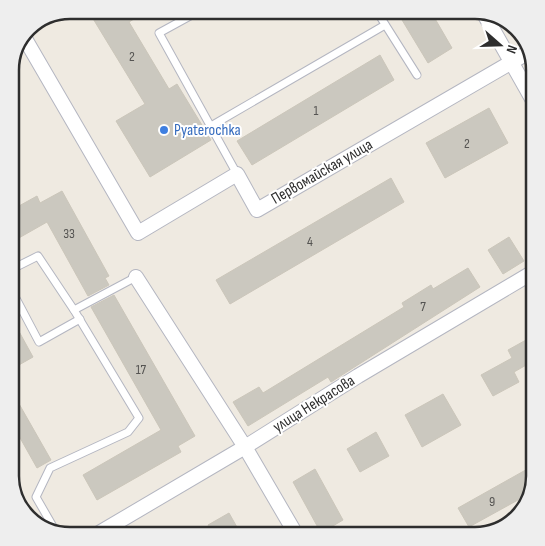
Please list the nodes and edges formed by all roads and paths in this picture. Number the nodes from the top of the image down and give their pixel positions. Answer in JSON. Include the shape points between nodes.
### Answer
{"nodes":[{"id":1,"x":185,"y":19,"type":"edge"},
{"id":2,"x":381,"y":19,"type":"edge"},
{"id":3,"x":487,"y":20,"type":"edge"},
{"id":4,"x":385,"y":25,"type":"junction"},
{"id":5,"x":27,"y":42,"type":"edge"},
{"id":6,"x":523,"y":55,"type":"edge"},
{"id":7,"x":511,"y":62,"type":"junction"},
{"id":8,"x":416,"y":75,"type":"dead end"},
{"id":9,"x":526,"y":88,"type":"edge"},
{"id":10,"x":211,"y":126,"type":"junction"},
{"id":11,"x":237,"y":174,"type":"junction"},
{"id":12,"x":19,"y":266,"type":"edge"},
{"id":13,"x":136,"y":276,"type":"joint"},
{"id":14,"x":526,"y":276,"type":"edge"},
{"id":15,"x":19,"y":305,"type":"edge"},
{"id":16,"x":74,"y":310,"type":"junction"},
{"id":17,"x":80,"y":319,"type":"junction"},
{"id":18,"x":246,"y":447,"type":"junction"},
{"id":19,"x":52,"y":524,"type":"edge"},
{"id":20,"x":109,"y":527,"type":"edge"},
{"id":21,"x":292,"y":527,"type":"edge"}],
"edges":[{"from":1,"to":10,"type":"lane","via":[[159,33]]},
{"from":2,"to":4,"type":"lane"},
{"from":3,"to":7,"type":"street"},
{"from":4,"to":8,"type":"lane"},
{"from":4,"to":10,"type":"lane"},
{"from":5,"to":11,"type":"street","via":[[138,233]]},
{"from":6,"to":7,"type":"street"},
{"from":7,"to":9,"type":"street"},
{"from":7,"to":11,"type":"street","name":"Первомайская улица","via":[[257,210]]},
{"from":10,"to":11,"type":"lane"},
{"from":12,"to":16,"type":"lane","via":[[38,256]]},
{"from":13,"to":16,"type":"lane"},
{"from":13,"to":18,"type":"street"},
{"from":14,"to":18,"type":"street","name":"улица Некрасова"},
{"from":15,"to":17,"type":"lane","via":[[39,342]]},
{"from":16,"to":17,"type":"lane"},
{"from":17,"to":19,"type":"lane","via":[[140,418],[128,432],[50,468],[36,497]]},
{"from":18,"to":20,"type":"street","name":"улица Некрасова"},
{"from":18,"to":21,"type":"street"}]}
